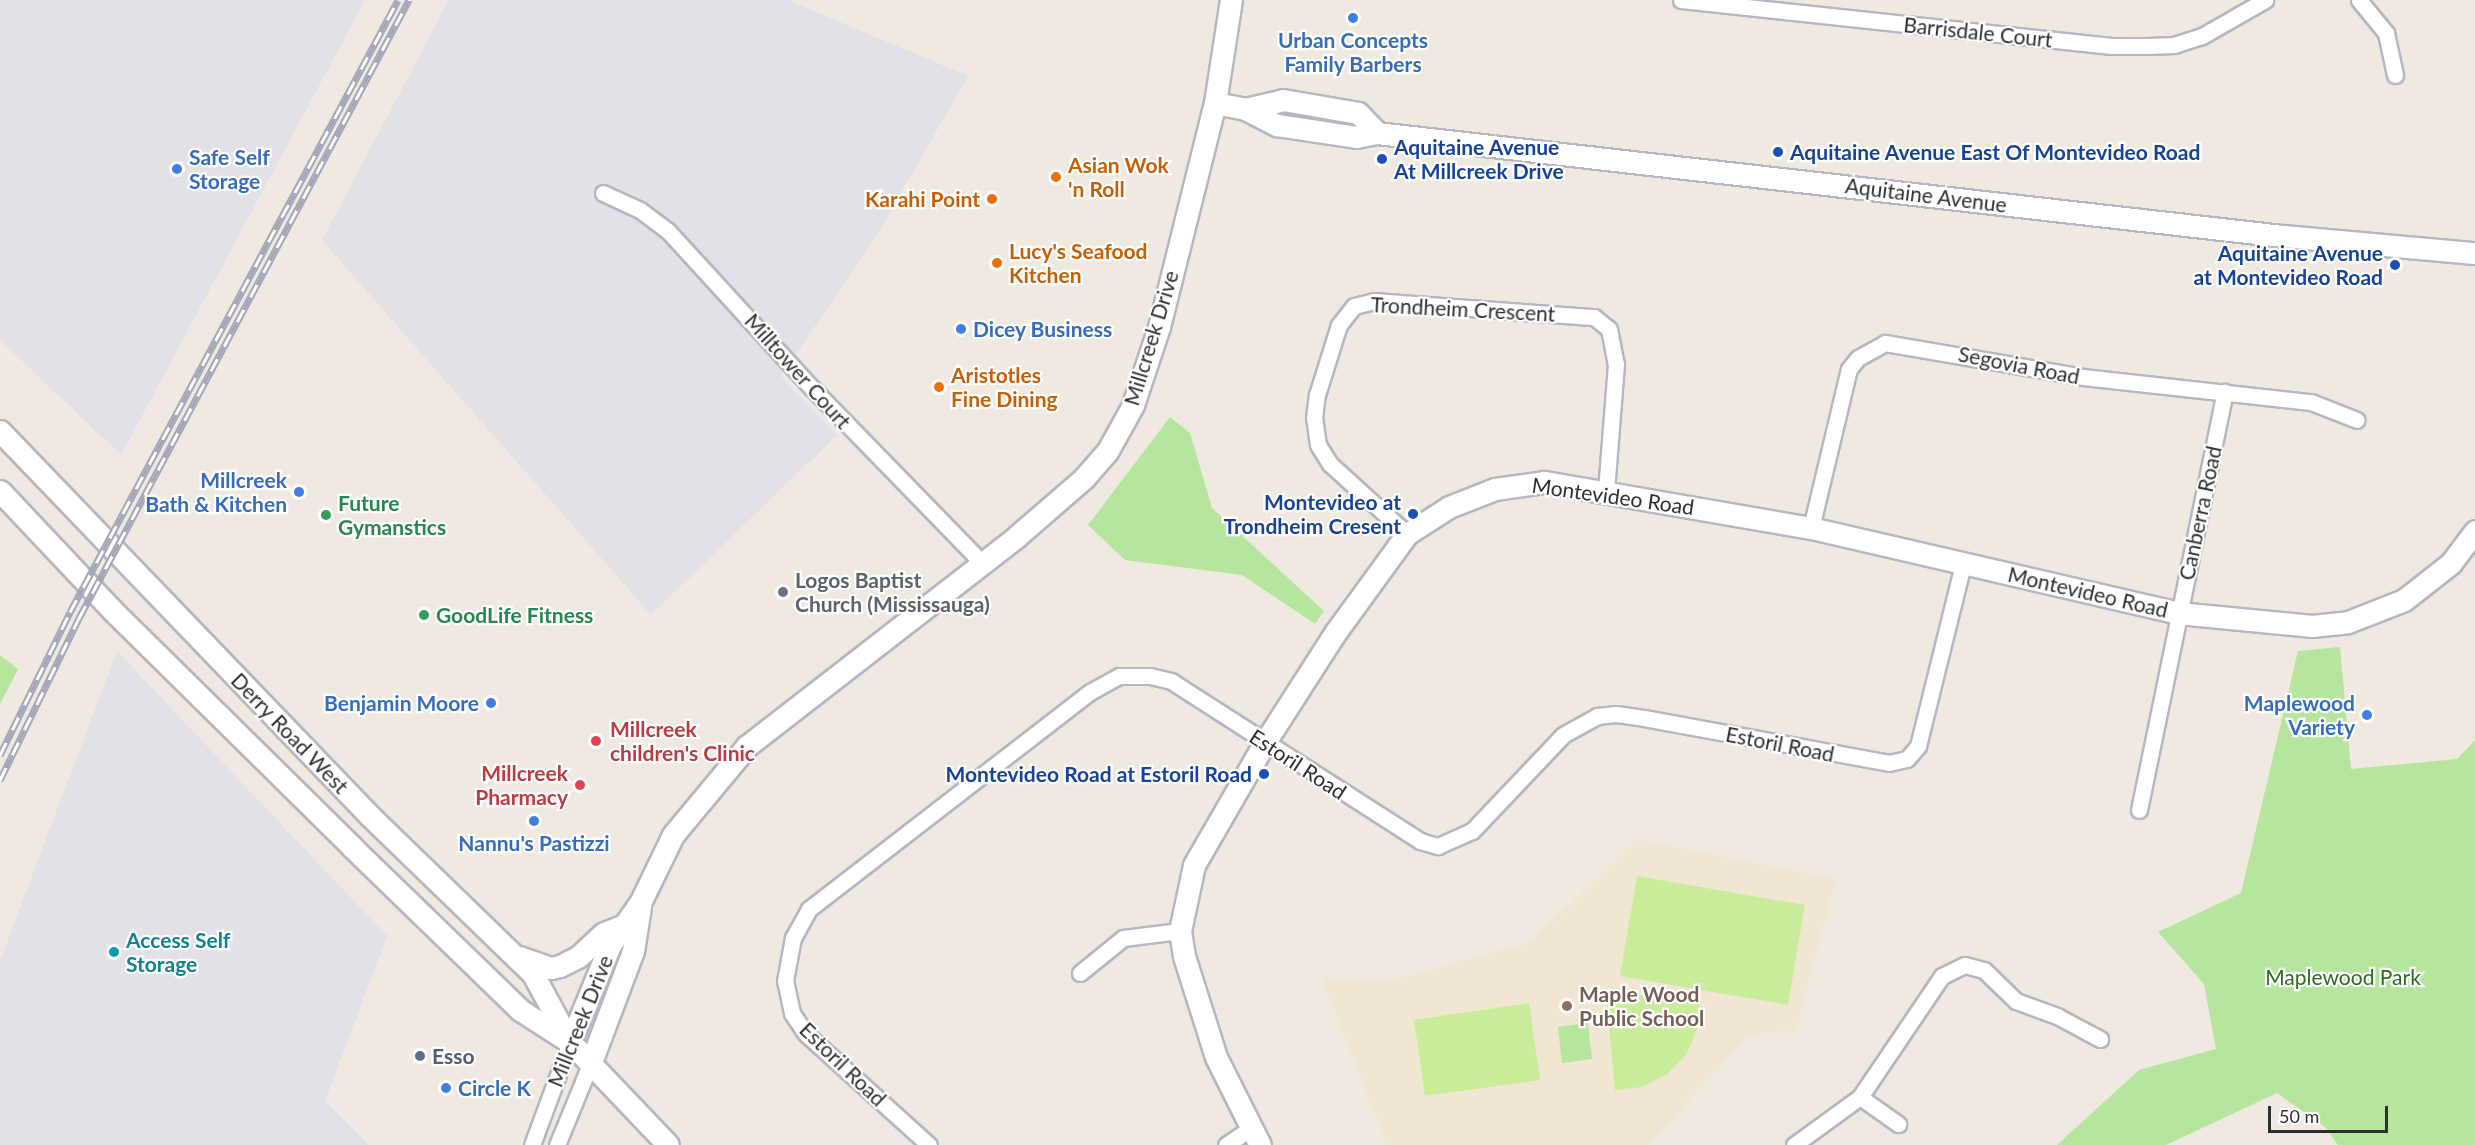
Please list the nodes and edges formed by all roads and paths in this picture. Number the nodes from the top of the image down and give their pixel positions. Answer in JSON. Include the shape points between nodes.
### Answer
{"nodes":[{"id":1,"x":1231,"y":0,"type":"edge"},
{"id":2,"x":1681,"y":0,"type":"edge"},
{"id":3,"x":2265,"y":0,"type":"edge"},
{"id":4,"x":2359,"y":0,"type":"edge"},
{"id":5,"x":1766,"y":5,"type":"edge"},
{"id":6,"x":2395,"y":75,"type":"dead end"},
{"id":7,"x":1215,"y":103,"type":"junction"},
{"id":8,"x":603,"y":193,"type":"dead end"},
{"id":9,"x":2475,"y":253,"type":"edge"},
{"id":10,"x":2225,"y":392,"type":"junction"},
{"id":11,"x":2357,"y":420,"type":"dead end"},
{"id":12,"x":0,"y":431,"type":"edge"},
{"id":13,"x":1606,"y":490,"type":"junction"},
{"id":14,"x":0,"y":491,"type":"edge"},
{"id":15,"x":1811,"y":528,"type":"junction"},
{"id":16,"x":2475,"y":531,"type":"edge"},
{"id":17,"x":1407,"y":534,"type":"junction"},
{"id":18,"x":982,"y":563,"type":"junction"},
{"id":19,"x":1963,"y":564,"type":"junction"},
{"id":20,"x":2178,"y":613,"type":"junction"},
{"id":21,"x":1264,"y":742,"type":"junction"},
{"id":22,"x":2139,"y":810,"type":"dead end"},
{"id":23,"x":640,"y":903,"type":"junction"},
{"id":24,"x":624,"y":926,"type":"junction"},
{"id":25,"x":1180,"y":931,"type":"junction"},
{"id":26,"x":516,"y":956,"type":"junction"},
{"id":27,"x":1080,"y":973,"type":"dead end"},
{"id":28,"x":2100,"y":1039,"type":"dead end"},
{"id":29,"x":570,"y":1042,"type":"junction"},
{"id":30,"x":591,"y":1062,"type":"junction"},
{"id":31,"x":1860,"y":1097,"type":"junction"},
{"id":32,"x":1898,"y":1124,"type":"dead end"},
{"id":33,"x":1255,"y":1137,"type":"edge"},
{"id":34,"x":532,"y":1145,"type":"edge"},
{"id":35,"x":557,"y":1145,"type":"edge"},
{"id":36,"x":668,"y":1145,"type":"edge"},
{"id":37,"x":929,"y":1145,"type":"edge"},
{"id":38,"x":1227,"y":1145,"type":"edge"},
{"id":39,"x":1794,"y":1145,"type":"edge"}],
"edges":[{"from":1,"to":7,"type":"street","name":"Millcreek Drive"},
{"from":2,"to":5,"type":"street","name":"Barrisdale Court"},
{"from":3,"to":5,"type":"street","name":"Barrisdale Court","via":[[2202,36],[2174,45],[2148,46],[2112,46]]},
{"from":4,"to":6,"type":"street","via":[[2386,33]]},
{"from":7,"to":9,"type":"street","name":"Aquitaine Avenue","via":[[1245,109],[1277,125],[1356,137],[1377,133],[2283,236]]},
{"from":7,"to":18,"type":"street","name":"Millcreek Drive","via":[[1159,327],[1133,405],[1107,452],[1084,478]]},
{"from":8,"to":18,"type":"street","name":"Milltower Court","via":[[640,210],[668,231],[812,388]]},
{"from":10,"to":11,"type":"street","name":"Segovia Road","via":[[2311,402]]},
{"from":10,"to":15,"type":"street","name":"Segovia Road","via":[[2083,377],[1885,343],[1858,358],[1850,369]]},
{"from":10,"to":20,"type":"street","name":"Canberra Road"},
{"from":12,"to":26,"type":"street","name":"Derry Road West","via":[[370,816]]},
{"from":13,"to":15,"type":"street","name":"Montevideo Road"},
{"from":13,"to":17,"type":"street","name":"Montevideo Road","via":[[1520,483],[1470,498]]},
{"from":13,"to":17,"type":"street","name":"Trondheim Crescent","via":[[1616,364],[1609,329],[1594,317],[1365,303],[1354,306],[1339,325],[1317,395],[1314,418],[1318,446],[1329,464]]},
{"from":14,"to":29,"type":"street","name":"Derry Road West","via":[[112,610],[520,1010]]},
{"from":15,"to":19,"type":"street","name":"Montevideo Road"},
{"from":16,"to":20,"type":"street","name":"Montevideo Road","via":[[2451,563],[2404,600],[2348,622],[2292,626]]},
{"from":17,"to":21,"type":"street","name":"Montevideo Road","via":[[1335,633]]},
{"from":18,"to":23,"type":"street","name":"Millcreek Drive","via":[[747,746],[673,835]]},
{"from":19,"to":20,"type":"street","name":"Montevideo Road"},
{"from":19,"to":21,"type":"street","name":"Estoril Road","via":[[1918,746],[1907,759],[1889,764],[1644,718],[1596,716],[1563,735],[1472,831],[1438,846],[1420,841]]},
{"from":20,"to":22,"type":"street","name":"Canberra Road"},
{"from":21,"to":25,"type":"street","name":"Montevideo Road","via":[[1194,866]]},
{"from":21,"to":37,"type":"street","name":"Estoril Road","via":[[1171,681],[1119,676],[1090,692],[809,909],[793,938],[785,981],[792,1013],[806,1034]]},
{"from":23,"to":24,"type":"street","name":"Millcreek Drive"},
{"from":23,"to":30,"type":"street","name":"Millcreek Drive","via":[[633,951]]},
{"from":24,"to":26,"type":"street","via":[[604,933],[578,957],[560,966],[551,968]]},
{"from":24,"to":29,"type":"street","name":"Millcreek Drive","via":[[610,945]]},
{"from":25,"to":27,"type":"street","via":[[1123,938]]},
{"from":25,"to":33,"type":"street","name":"Montevideo Road","via":[[1184,956],[1216,1057]]},
{"from":26,"to":29,"type":"street","name":"Derry Road West","via":[[533,974]]},
{"from":28,"to":31,"type":"street","via":[[2057,1016],[2016,1001],[1984,970],[1965,965],[1942,976]]},
{"from":29,"to":30,"type":"street","name":"Derry Road West"},
{"from":29,"to":34,"type":"street","name":"Millcreek Drive"},
{"from":30,"to":35,"type":"street","name":"Millcreek Drive"},
{"from":30,"to":36,"type":"street","name":"Derry Road West"},
{"from":31,"to":32,"type":"street"},
{"from":31,"to":39,"type":"street"},
{"from":33,"to":38,"type":"street"}]}
